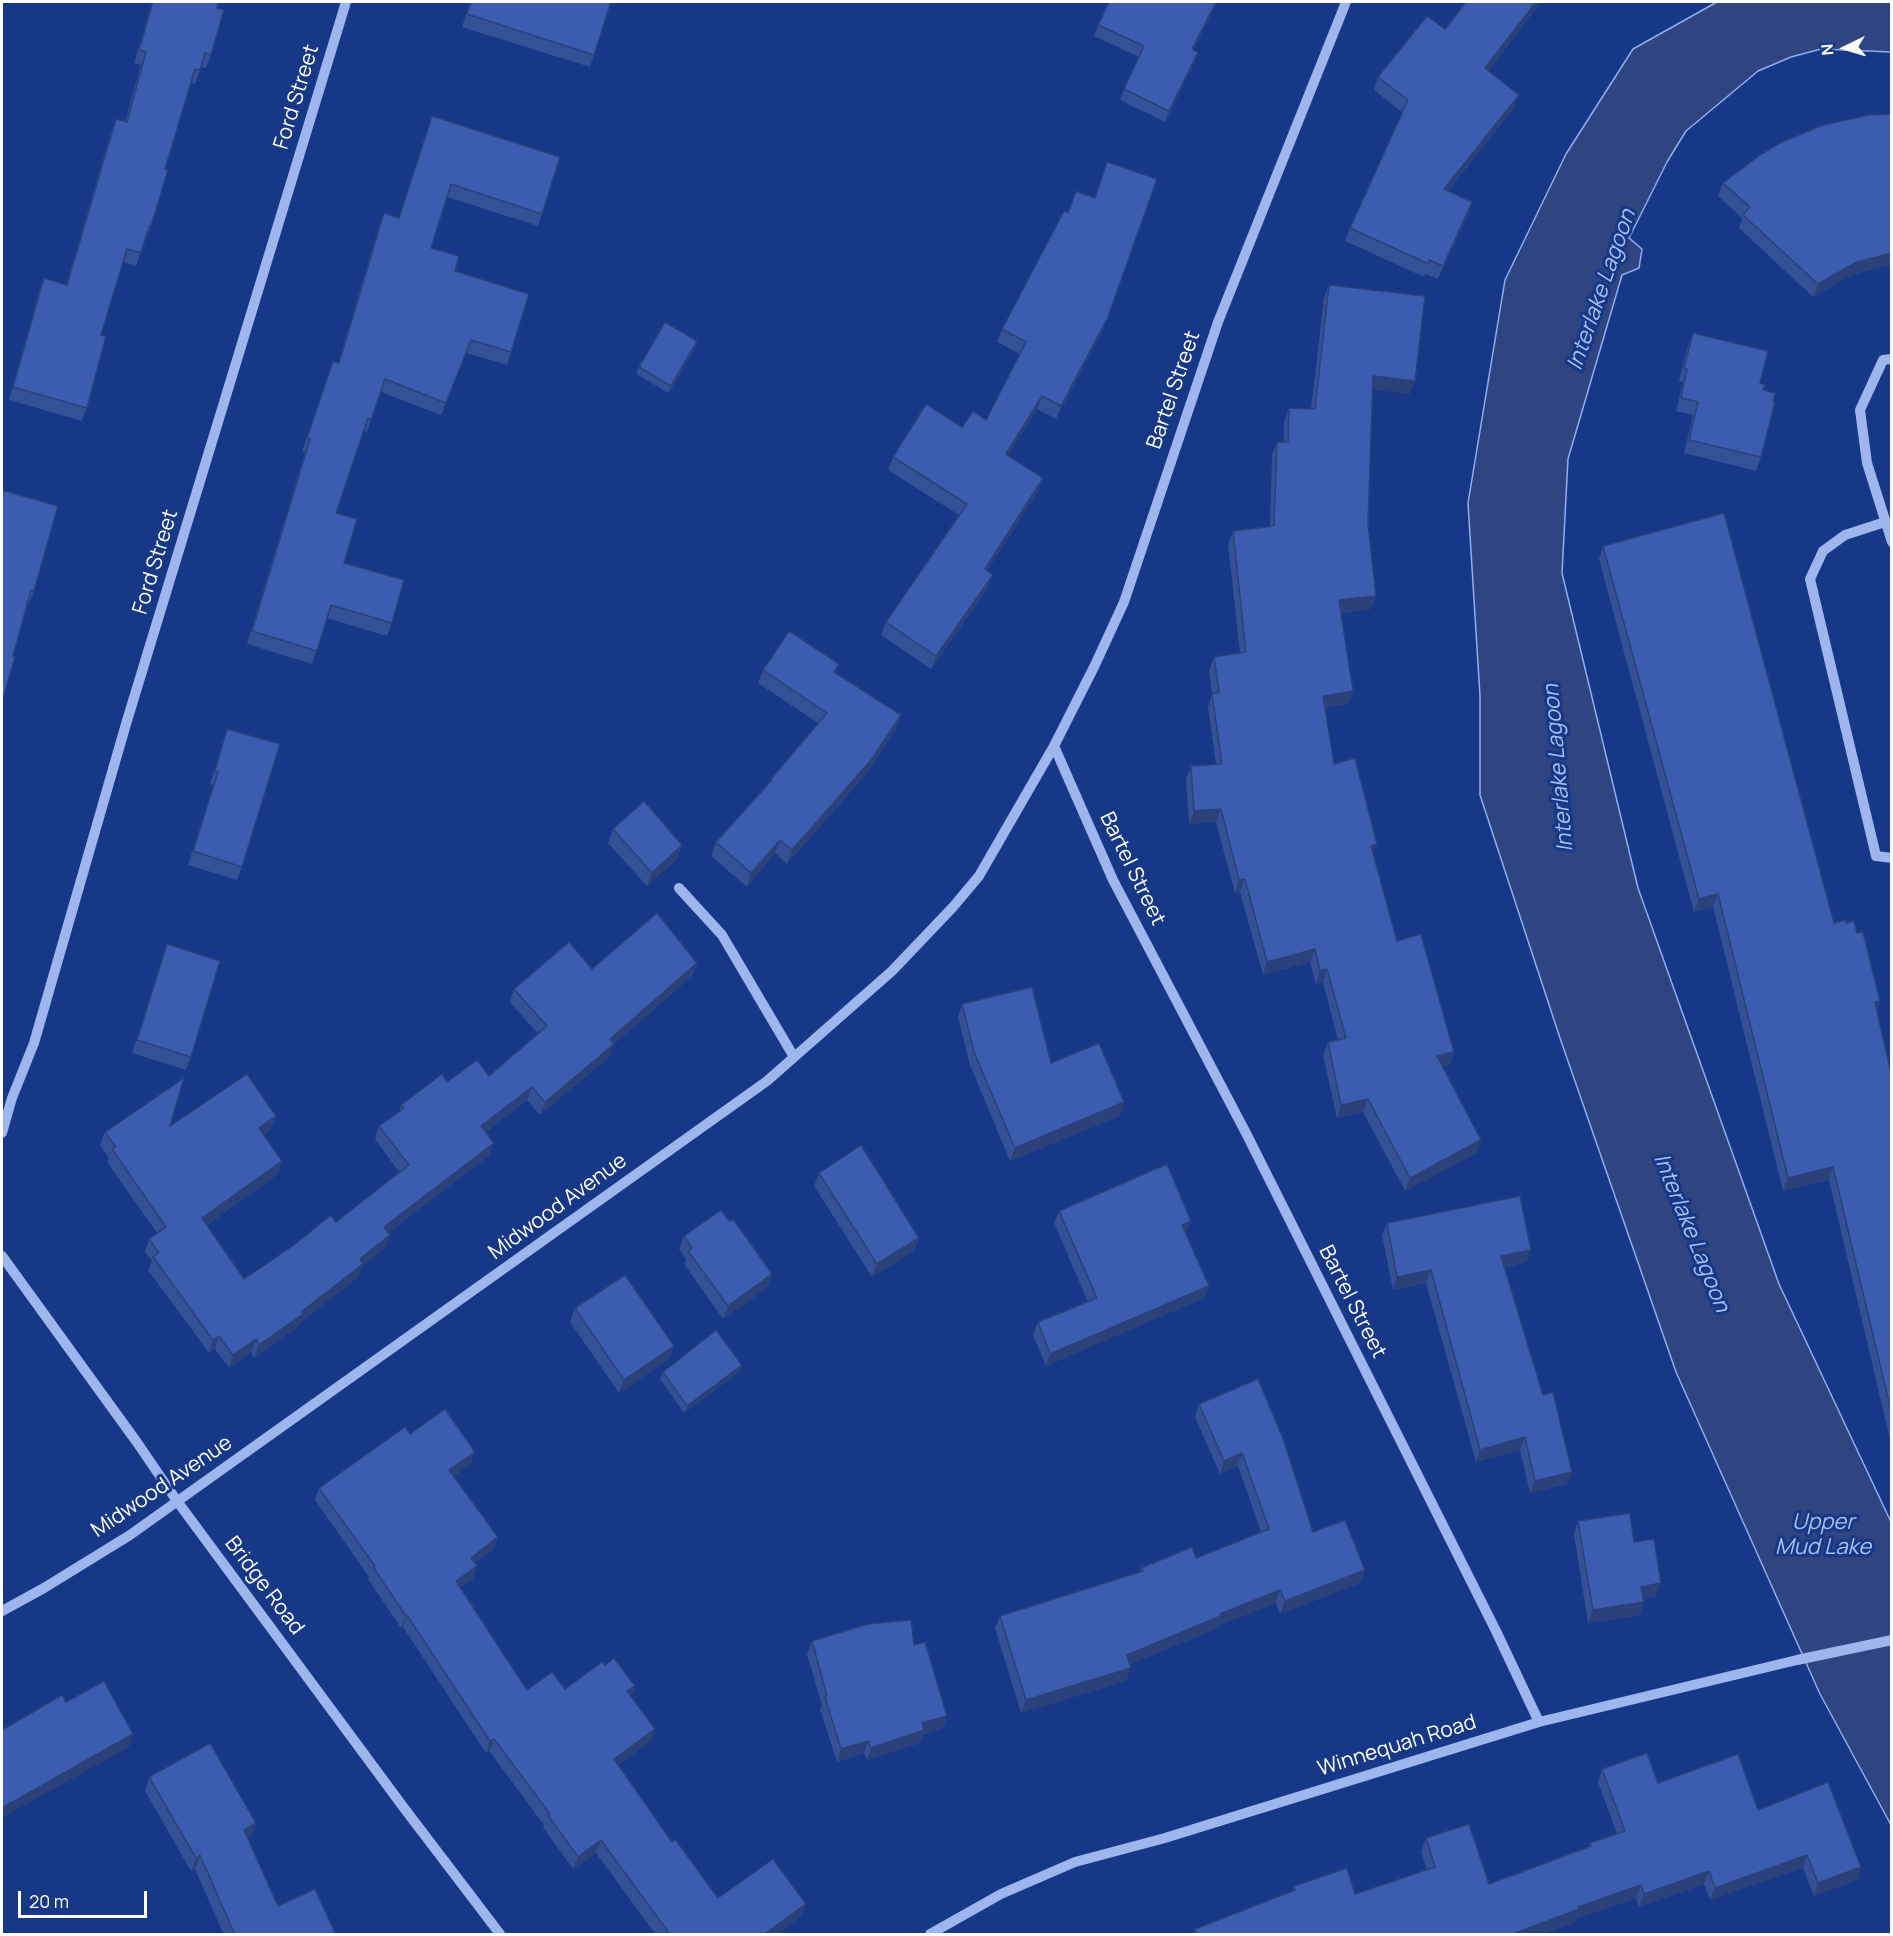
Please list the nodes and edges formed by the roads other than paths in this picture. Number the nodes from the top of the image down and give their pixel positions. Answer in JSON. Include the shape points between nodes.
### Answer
{"nodes":[{"id":1,"x":346,"y":2,"type":"edge"},
{"id":2,"x":1346,"y":2,"type":"edge"},
{"id":3,"x":1892,"y":359,"type":"edge"},
{"id":4,"x":1886,"y":522,"type":"junction"},
{"id":5,"x":1892,"y":542,"type":"edge"},
{"id":6,"x":1054,"y":746,"type":"junction"},
{"id":7,"x":1892,"y":858,"type":"edge"},
{"id":8,"x":679,"y":888,"type":"dead end"},
{"id":9,"x":794,"y":1057,"type":"junction"},
{"id":10,"x":2,"y":1133,"type":"edge"},
{"id":11,"x":2,"y":1256,"type":"edge"},
{"id":12,"x":177,"y":1501,"type":"junction"},
{"id":13,"x":2,"y":1611,"type":"edge"},
{"id":14,"x":1892,"y":1640,"type":"edge"},
{"id":15,"x":1539,"y":1722,"type":"junction"},
{"id":16,"x":500,"y":1935,"type":"edge"},
{"id":17,"x":930,"y":1935,"type":"edge"}],
"edges":[{"from":1,"to":10,"type":"street","name":"Ford Street","via":[[126,724],[34,1043]]},
{"from":2,"to":6,"type":"street","name":"Bartel Street","via":[[1218,322],[1124,602]]},
{"from":3,"to":4,"type":"street","via":[[1883,360],[1860,410],[1867,463]]},
{"from":4,"to":5,"type":"street"},
{"from":4,"to":7,"type":"street","via":[[1845,535],[1831,545],[1810,579],[1876,856]]},
{"from":6,"to":9,"type":"street","name":"Midwood Avenue","via":[[979,876],[892,971]]},
{"from":6,"to":15,"type":"street","name":"Bartel Street","via":[[1113,880],[1252,1145]]},
{"from":8,"to":9,"type":"street","via":[[722,935]]},
{"from":9,"to":12,"type":"street","name":"Midwood Avenue","via":[[748,1095]]},
{"from":11,"to":12,"type":"street","name":"Bridge Road"},
{"from":12,"to":13,"type":"street","name":"Midwood Avenue","via":[[130,1535]]},
{"from":12,"to":16,"type":"street","name":"Bridge Road"},
{"from":14,"to":15,"type":"street","name":"Winnequah Road"},
{"from":15,"to":17,"type":"street","name":"Winnequah Road","via":[[1165,1838],[1075,1862],[1001,1894]]}]}
